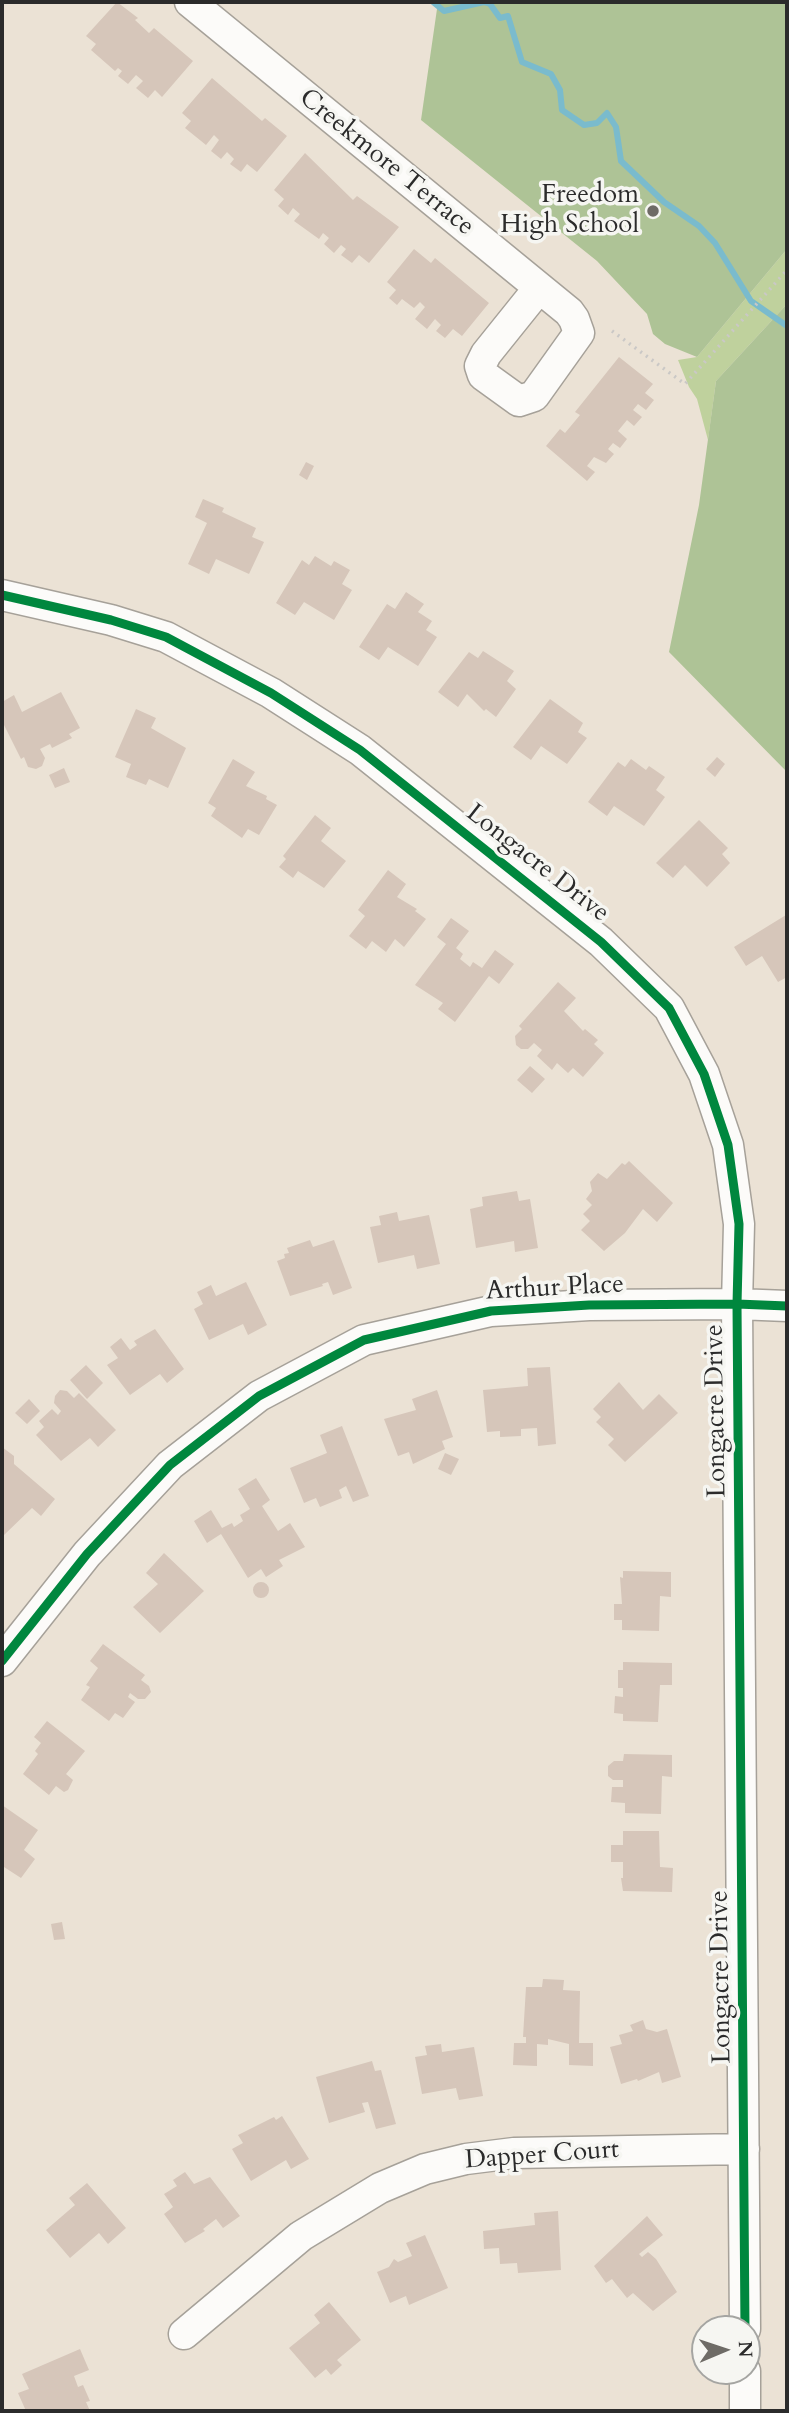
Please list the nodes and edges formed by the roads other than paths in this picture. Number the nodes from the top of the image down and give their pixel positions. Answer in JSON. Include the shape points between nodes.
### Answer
{"nodes":[{"id":1,"x":190,"y":2,"type":"edge"},
{"id":2,"x":539,"y":288,"type":"junction"},
{"id":3,"x":2,"y":595,"type":"edge"},
{"id":4,"x":737,"y":1304,"type":"junction"},
{"id":5,"x":787,"y":1307,"type":"edge"},
{"id":6,"x":2,"y":1661,"type":"edge"},
{"id":7,"x":744,"y":2148,"type":"junction"},
{"id":8,"x":745,"y":2315,"type":"edge"},
{"id":9,"x":184,"y":2334,"type":"dead end"},
{"id":10,"x":745,"y":2385,"type":"edge"},
{"id":11,"x":746,"y":2411,"type":"edge"}],
"edges":[{"from":1,"to":2,"type":"street","name":"Creekmore Terrace"},
{"from":2,"to":2,"type":"street","name":"Creekmore Terrace","via":[[575,318],[579,333],[534,396],[519,401],[483,375],[480,366]]},
{"from":3,"to":4,"type":"street","name":"Longacre Drive","via":[[166,637],[271,692],[360,750],[601,942],[668,1008],[704,1074],[728,1145],[739,1224]]},
{"from":4,"to":5,"type":"street","name":"Arthur Place"},
{"from":4,"to":6,"type":"street","name":"Arthur Place","via":[[491,1311],[364,1340],[259,1396],[170,1465],[87,1554]]},
{"from":4,"to":7,"type":"street","name":"Longacre Drive"},
{"from":7,"to":8,"type":"street","name":"Longacre Drive"},
{"from":7,"to":9,"type":"street","name":"Dapper Court","via":[[514,2153],[466,2158],[425,2169],[380,2188],[301,2236]]},
{"from":10,"to":11,"type":"street"}]}
